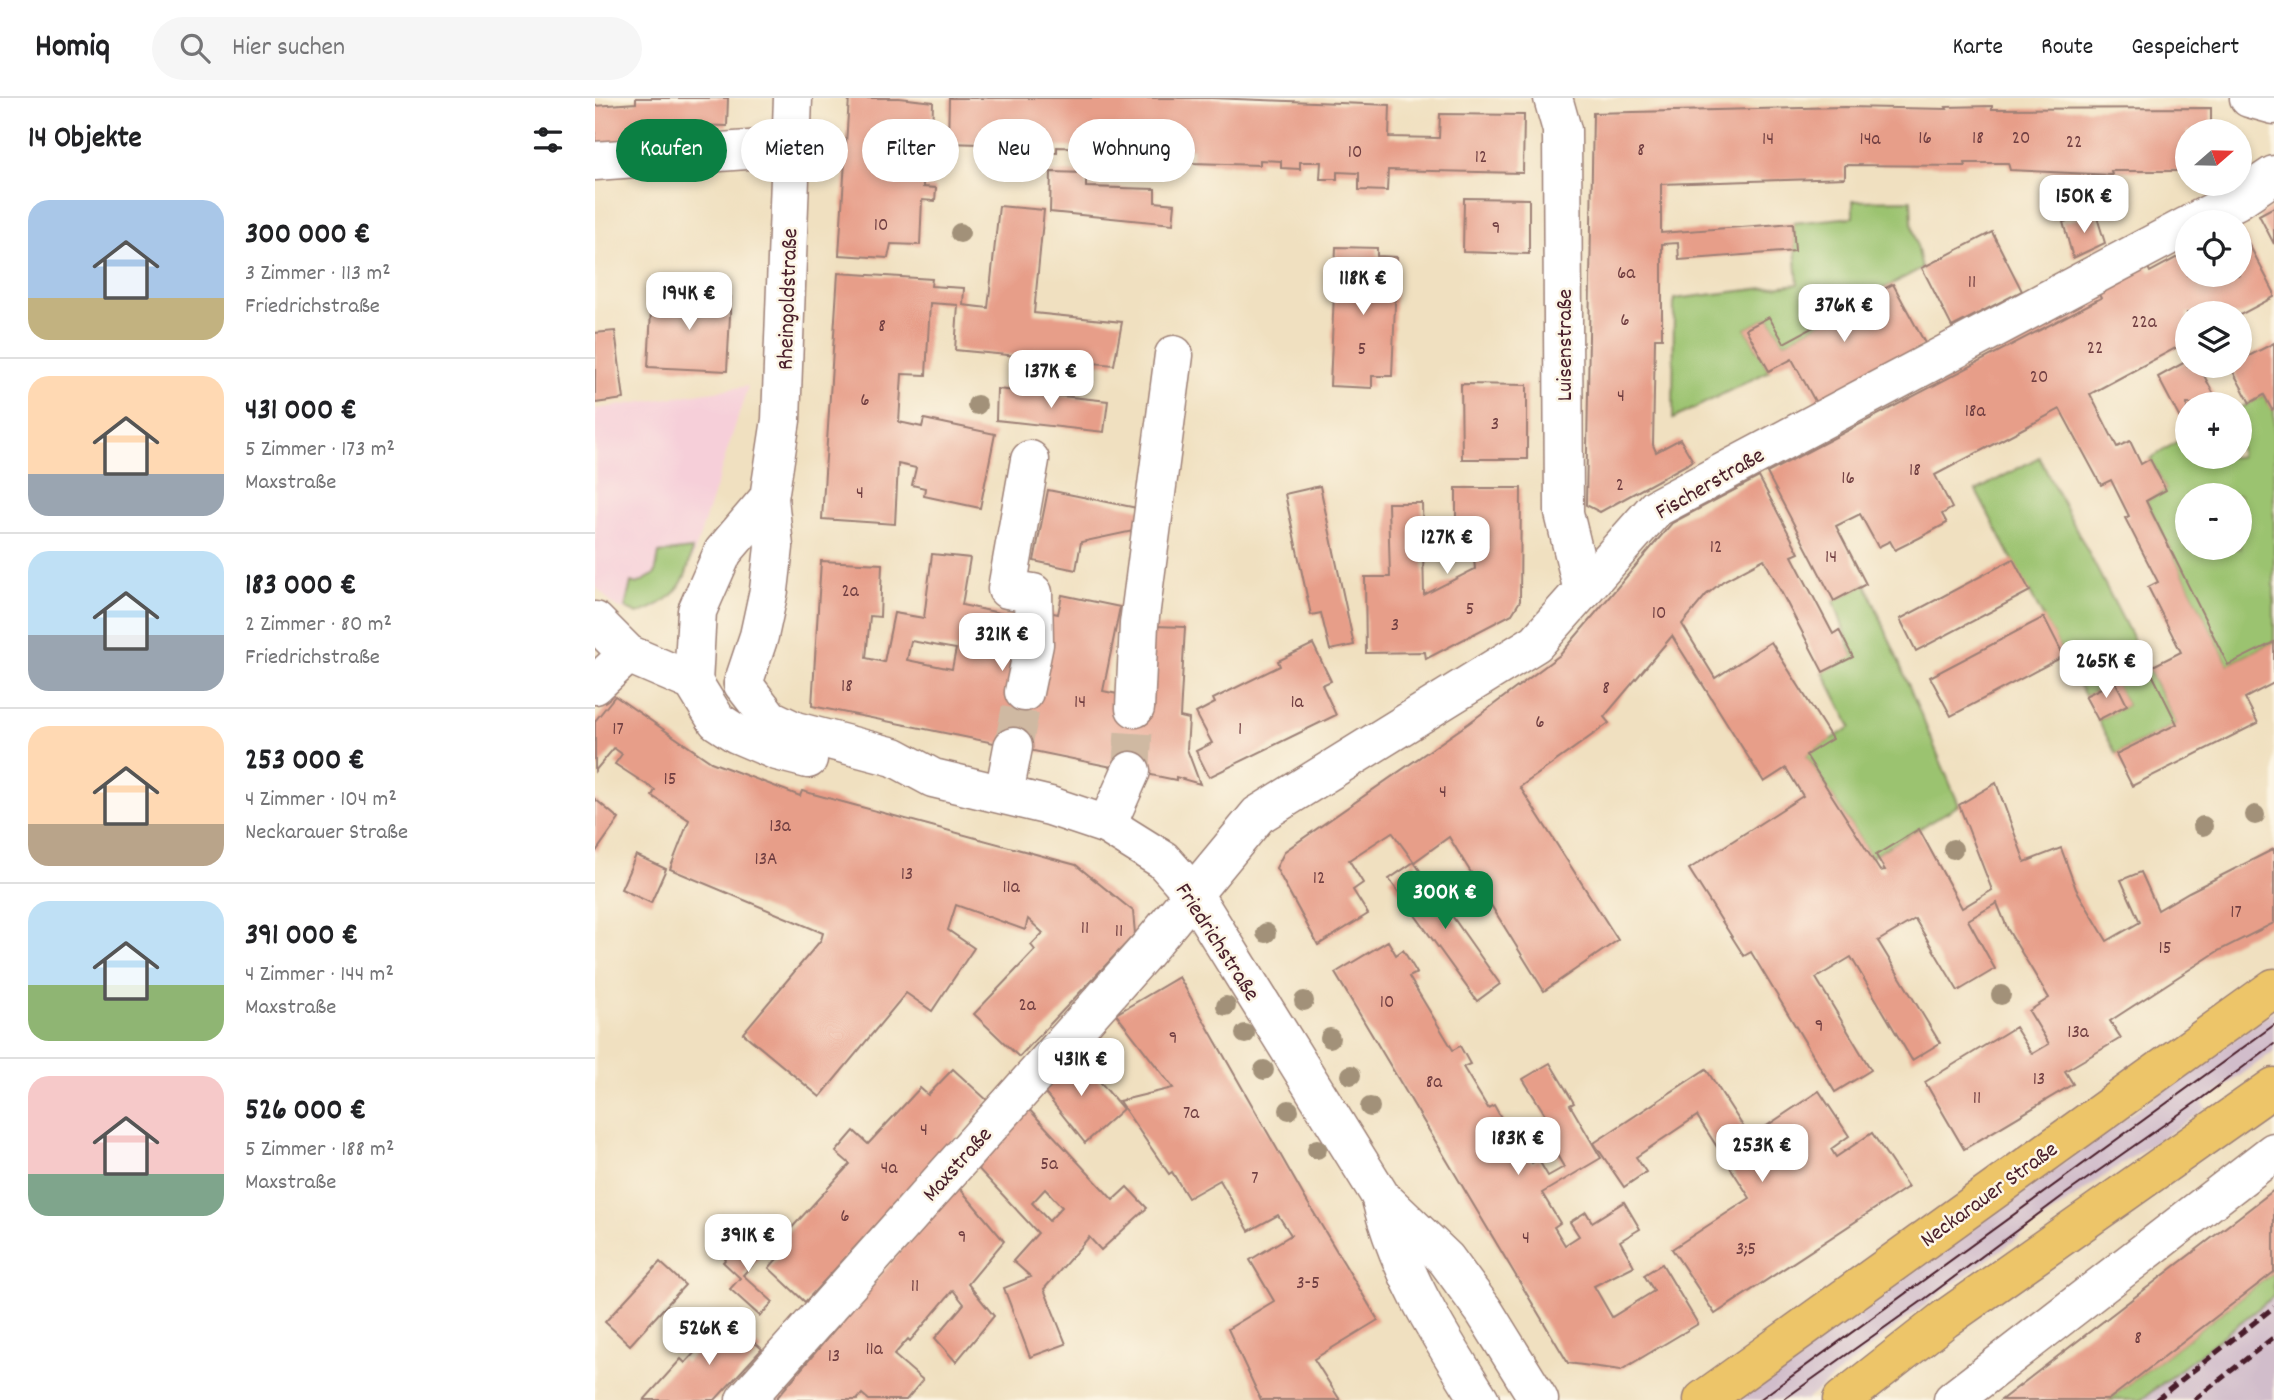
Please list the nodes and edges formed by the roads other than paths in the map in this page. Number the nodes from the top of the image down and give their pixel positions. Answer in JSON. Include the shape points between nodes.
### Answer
{"nodes":[{"id":1,"x":793,"y":98,"type":"edge"},
{"id":2,"x":1553,"y":98,"type":"edge"},
{"id":3,"x":2249,"y":98,"type":"edge"},
{"id":4,"x":2274,"y":105,"type":"edge"},
{"id":5,"x":792,"y":119,"type":"edge"},
{"id":6,"x":741,"y":151,"type":"edge"},
{"id":7,"x":595,"y":162,"type":"edge"},
{"id":8,"x":2274,"y":175,"type":"edge"},
{"id":9,"x":789,"y":182,"type":"edge"},
{"id":10,"x":2217,"y":210,"type":"edge"},
{"id":11,"x":2175,"y":232,"type":"edge"},
{"id":12,"x":1174,"y":355,"type":"dead end"},
{"id":13,"x":1030,"y":460,"type":"dead end"},
{"id":14,"x":768,"y":498,"type":"junction"},
{"id":15,"x":1583,"y":591,"type":"junction"},
{"id":16,"x":595,"y":621,"type":"edge"},
{"id":17,"x":628,"y":654,"type":"junction"},
{"id":18,"x":693,"y":682,"type":"junction"},
{"id":19,"x":743,"y":684,"type":"junction"},
{"id":20,"x":595,"y":685,"type":"edge"},
{"id":21,"x":1024,"y":691,"type":"tunnel mouth"},
{"id":22,"x":1135,"y":708,"type":"tunnel mouth"},
{"id":23,"x":1013,"y":747,"type":"tunnel mouth"},
{"id":24,"x":1131,"y":771,"type":"tunnel mouth"},
{"id":25,"x":933,"y":778,"type":"junction"},
{"id":26,"x":1004,"y":794,"type":"junction"},
{"id":27,"x":1107,"y":825,"type":"junction"},
{"id":28,"x":1193,"y":894,"type":"junction"},
{"id":29,"x":2274,"y":988,"type":"edge"},
{"id":30,"x":2274,"y":1087,"type":"edge"},
{"id":31,"x":2274,"y":1152,"type":"edge"},
{"id":32,"x":1381,"y":1197,"type":"junction"},
{"id":33,"x":1547,"y":1398,"type":"edge"},
{"id":34,"x":745,"y":1400,"type":"edge"},
{"id":35,"x":1480,"y":1400,"type":"edge"},
{"id":36,"x":1703,"y":1400,"type":"edge"},
{"id":37,"x":1842,"y":1400,"type":"edge"},
{"id":38,"x":1953,"y":1400,"type":"edge"}],
"edges":[{"from":1,"to":5,"type":"street","name":"Rheingoldstraße"},
{"from":2,"to":15,"type":"street","name":"Luisenstraße","via":[[1562,130],[1563,513]]},
{"from":3,"to":4,"type":"street"},
{"from":6,"to":7,"type":"street"},
{"from":8,"to":10,"type":"street"},
{"from":9,"to":14,"type":"street","name":"Rheingoldstraße","via":[[781,420]]},
{"from":11,"to":15,"type":"street","name":"Fischerstraße","via":[[1655,508]]},
{"from":12,"to":22,"type":"street","via":[[1139,625]]},
{"from":13,"to":21,"type":"street","via":[[1007,589],[1033,593],[1034,644]]},
{"from":14,"to":18,"type":"street","via":[[723,552],[697,611]]},
{"from":14,"to":19,"type":"street","name":"Rheingoldstraße","via":[[774,547],[769,590]]},
{"from":15,"to":28,"type":"street","name":"Fischerstraße","via":[[1536,643],[1258,815]]},
{"from":16,"to":17,"type":"street"},
{"from":17,"to":18,"type":"street"},
{"from":17,"to":20,"type":"street"},
{"from":18,"to":19,"type":"street"},
{"from":18,"to":25,"type":"street","name":"Friedrichstraße","via":[[717,721],[777,751],[899,781]]},
{"from":19,"to":25,"type":"street","name":"Friedrichstraße","via":[[770,719],[795,731],[894,757]]},
{"from":23,"to":26,"type":"street"},
{"from":24,"to":27,"type":"street"},
{"from":25,"to":26,"type":"street","name":"Friedrichstraße"},
{"from":26,"to":27,"type":"street","name":"Friedrichstraße"},
{"from":27,"to":28,"type":"street","name":"Friedrichstraße","via":[[1163,860]]},
{"from":28,"to":32,"type":"street","name":"Friedrichstraße"},
{"from":28,"to":34,"type":"street","name":"Maxstraße"},
{"from":29,"to":36,"type":"main road","name":"Neckarauer Straße"},
{"from":30,"to":37,"type":"main road","via":[[1945,1319]]},
{"from":31,"to":38,"type":"street"},
{"from":32,"to":33,"type":"street","name":"Friedrichstraße","via":[[1446,1259]]},
{"from":32,"to":35,"type":"street","name":"Friedrichstraße","via":[[1401,1262]]}]}
